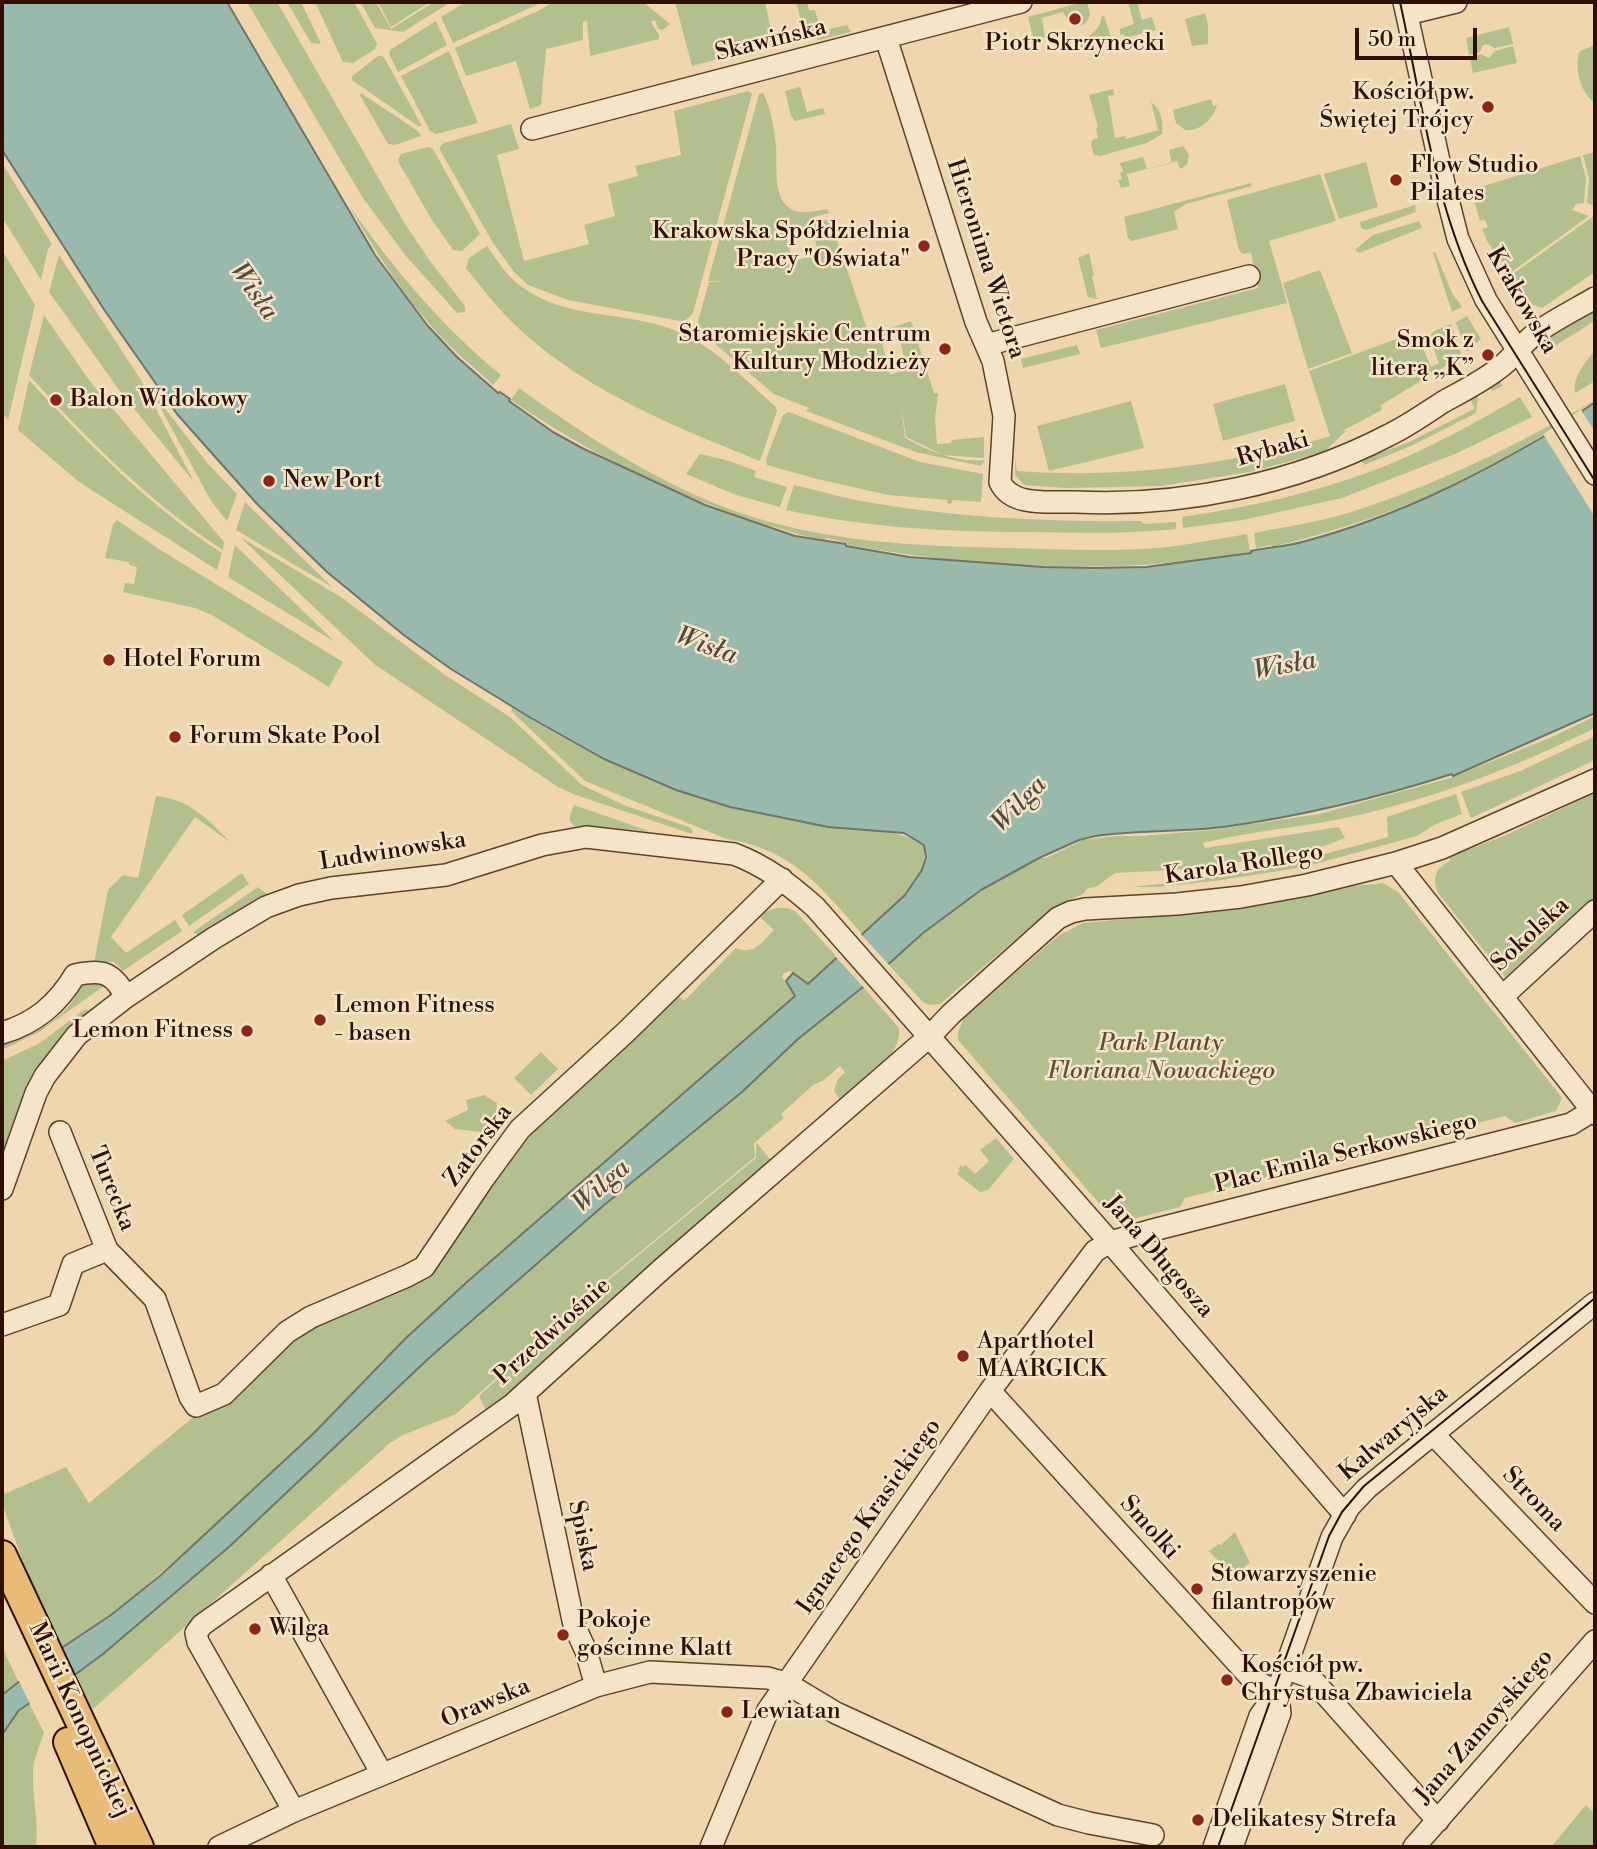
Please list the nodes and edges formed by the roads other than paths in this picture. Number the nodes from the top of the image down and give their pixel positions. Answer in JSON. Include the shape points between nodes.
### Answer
{"nodes":[{"id":1,"x":1021,"y":2,"type":"edge"},
{"id":2,"x":1456,"y":2,"type":"edge"},
{"id":3,"x":1405,"y":8,"type":"edge"},
{"id":4,"x":886,"y":38,"type":"junction"},
{"id":5,"x":533,"y":129,"type":"dead end"},
{"id":6,"x":1249,"y":275,"type":"dead end"},
{"id":7,"x":1595,"y":298,"type":"edge"},
{"id":8,"x":986,"y":345,"type":"junction"},
{"id":9,"x":1517,"y":349,"type":"junction"},
{"id":10,"x":1595,"y":474,"type":"edge"},
{"id":11,"x":1012,"y":497,"type":"joint"},
{"id":12,"x":1595,"y":780,"type":"edge"},
{"id":13,"x":1396,"y":863,"type":"junction"},
{"id":14,"x":782,"y":879,"type":"junction"},
{"id":15,"x":1595,"y":911,"type":"edge"},
{"id":16,"x":126,"y":997,"type":"junction"},
{"id":17,"x":1502,"y":997,"type":"junction"},
{"id":18,"x":2,"y":1033,"type":"edge"},
{"id":19,"x":930,"y":1035,"type":"junction"},
{"id":20,"x":1594,"y":1112,"type":"edge"},
{"id":21,"x":60,"y":1132,"type":"dead end"},
{"id":22,"x":3,"y":1185,"type":"edge"},
{"id":23,"x":1110,"y":1242,"type":"junction"},
{"id":24,"x":107,"y":1250,"type":"junction"},
{"id":25,"x":1595,"y":1303,"type":"edge"},
{"id":26,"x":2,"y":1325,"type":"edge"},
{"id":27,"x":990,"y":1391,"type":"junction"},
{"id":28,"x":526,"y":1393,"type":"junction"},
{"id":29,"x":196,"y":1406,"type":"joint"},
{"id":30,"x":1433,"y":1434,"type":"junction"},
{"id":31,"x":1345,"y":1514,"type":"junction"},
{"id":32,"x":2,"y":1555,"type":"edge"},
{"id":33,"x":271,"y":1575,"type":"junction"},
{"id":34,"x":2,"y":1600,"type":"edge"},
{"id":35,"x":1595,"y":1603,"type":"edge"},
{"id":36,"x":22,"y":1623,"type":"junction"},
{"id":37,"x":1595,"y":1641,"type":"edge"},
{"id":38,"x":1285,"y":1668,"type":"junction"},
{"id":39,"x":786,"y":1683,"type":"junction"},
{"id":40,"x":596,"y":1686,"type":"junction"},
{"id":41,"x":1277,"y":1692,"type":"junction"},
{"id":42,"x":69,"y":1721,"type":"junction"},
{"id":43,"x":382,"y":1774,"type":"junction"},
{"id":44,"x":293,"y":1811,"type":"junction"},
{"id":45,"x":1438,"y":1821,"type":"junction"},
{"id":46,"x":1153,"y":1835,"type":"dead end"},
{"id":47,"x":113,"y":1847,"type":"edge"},
{"id":48,"x":139,"y":1847,"type":"edge"},
{"id":49,"x":219,"y":1847,"type":"edge"},
{"id":50,"x":711,"y":1847,"type":"edge"},
{"id":51,"x":1214,"y":1847,"type":"edge"},
{"id":52,"x":1232,"y":1847,"type":"edge"},
{"id":53,"x":1414,"y":1847,"type":"edge"}],
"edges":[{"from":1,"to":4,"type":"street","name":"Skawińska"},
{"from":2,"to":3,"type":"street"},
{"from":3,"to":9,"type":"street","name":"Krakowska","via":[[1458,239],[1486,300]]},
{"from":4,"to":5,"type":"street","name":"Skawińska"},
{"from":4,"to":8,"type":"street","name":"Hieronima Wietora"},
{"from":6,"to":8,"type":"street"},
{"from":7,"to":9,"type":"street","name":"Rybaki"},
{"from":8,"to":11,"type":"street","name":"Hieronima Wietora","via":[[1004,416],[1000,482]]},
{"from":9,"to":10,"type":"street","name":"Krakowska"},
{"from":9,"to":11,"type":"street","name":"Rybaki","via":[[1499,368],[1390,435],[1307,470],[1172,498],[1087,503]]},
{"from":12,"to":13,"type":"street","name":"Karola Rollego","via":[[1442,848]]},
{"from":13,"to":17,"type":"street"},
{"from":13,"to":19,"type":"street","name":"Karola Rollego","via":[[1241,897],[1071,912],[1058,918]]},
{"from":14,"to":16,"type":"street","name":"Ludwinowska","via":[[734,854],[601,837],[567,840],[446,875],[299,895],[246,918]]},
{"from":14,"to":19,"type":"street","name":"Ludwinowska","via":[[815,907]]},
{"from":14,"to":29,"type":"street","name":"Zatorska","via":[[520,1129],[424,1267],[311,1317],[287,1332],[224,1394]]},
{"from":15,"to":17,"type":"street","name":"Sokolska"},
{"from":16,"to":18,"type":"street","via":[[118,981],[106,974],[90,971],[75,975],[65,992],[36,1019]]},
{"from":16,"to":22,"type":"street","name":"Ludwinowska","via":[[78,1035],[45,1076]]},
{"from":17,"to":20,"type":"street"},
{"from":19,"to":23,"type":"street","name":"Jana Długosza"},
{"from":19,"to":28,"type":"street","name":"Przedwiośnie"},
{"from":20,"to":23,"type":"street","name":"Plac Emila Serkowskiego","via":[[1571,1124]]},
{"from":21,"to":24,"type":"street","name":"Turecka"},
{"from":23,"to":27,"type":"street","name":"Ignacego Krasickiego","via":[[1090,1257]]},
{"from":23,"to":31,"type":"street","name":"Jana Długosza"},
{"from":24,"to":26,"type":"street","via":[[73,1264],[59,1305]]},
{"from":24,"to":29,"type":"street","name":"Turecka","via":[[155,1299]]},
{"from":25,"to":30,"type":"street","name":"Kalwaryjska"},
{"from":27,"to":39,"type":"street","name":"Ignacego Krasickiego"},
{"from":27,"to":41,"type":"street","name":"Smolki","via":[[1252,1679]]},
{"from":28,"to":33,"type":"street","name":"Przedwiośnie"},
{"from":28,"to":40,"type":"street","name":"Spiska","via":[[574,1625]]},
{"from":30,"to":31,"type":"street","name":"Kalwaryjska","via":[[1367,1488]]},
{"from":30,"to":35,"type":"street","name":"Stroma"},
{"from":31,"to":38,"type":"street","name":"Kalwaryjska","via":[[1332,1537]]},
{"from":32,"to":36,"type":"main road","name":"Marii Konopnickiej"},
{"from":33,"to":43,"type":"street"},
{"from":33,"to":44,"type":"street","name":"Przedwiośnie","via":[[196,1633]]},
{"from":34,"to":36,"type":"main road","name":"Marii Konopnickiej"},
{"from":36,"to":42,"type":"main road","name":"Marii Konopnickiej"},
{"from":37,"to":45,"type":"street","name":"Jana Zamoyskiego"},
{"from":38,"to":41,"type":"street","name":"Kalwaryjska"},
{"from":38,"to":45,"type":"street","via":[[1310,1677]]},
{"from":39,"to":40,"type":"street","name":"Orawska","via":[[768,1678],[650,1672]]},
{"from":39,"to":46,"type":"street","via":[[836,1713],[1058,1815]]},
{"from":39,"to":50,"type":"street","name":"Ignacego Krasickiego","via":[[768,1710]]},
{"from":40,"to":43,"type":"street","name":"Orawska"},
{"from":41,"to":51,"type":"street","name":"Kalwaryjska","via":[[1261,1716]]},
{"from":41,"to":52,"type":"street","name":"Kalwaryjska","via":[[1280,1713]]},
{"from":42,"to":47,"type":"main road","name":"Marii Konopnickiej"},
{"from":42,"to":48,"type":"main road","name":"Marii Konopnickiej"},
{"from":43,"to":44,"type":"street","name":"Orawska"},
{"from":44,"to":49,"type":"street","name":"Orawska"},
{"from":45,"to":53,"type":"street","name":"Jana Zamoyskiego"}]}
